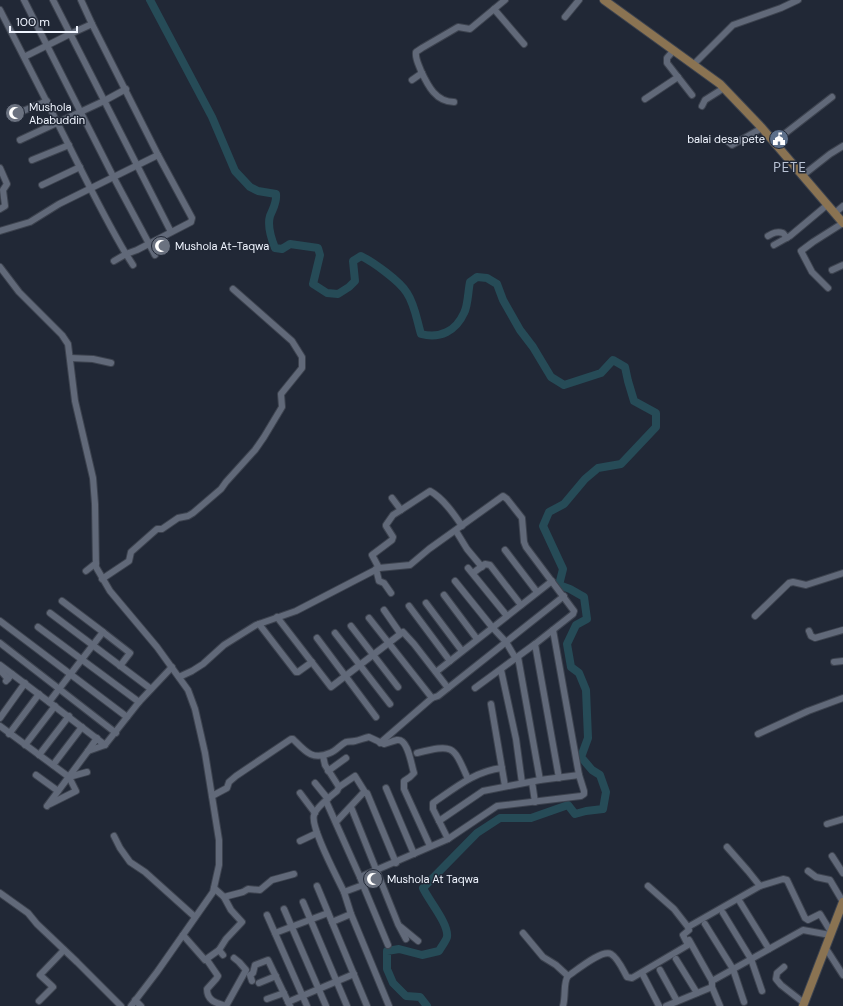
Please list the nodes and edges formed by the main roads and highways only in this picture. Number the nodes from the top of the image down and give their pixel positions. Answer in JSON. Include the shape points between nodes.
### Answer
{"nodes":[{"id":1,"x":604,"y":0,"type":"edge"},
{"id":2,"x":843,"y":223,"type":"edge"},
{"id":3,"x":843,"y":902,"type":"edge"},
{"id":4,"x":803,"y":1004,"type":"edge"}],
"edges":[{"from":1,"to":2,"type":"main road","via":[[724,88],[762,128]]},
{"from":3,"to":4,"type":"main road"}]}
